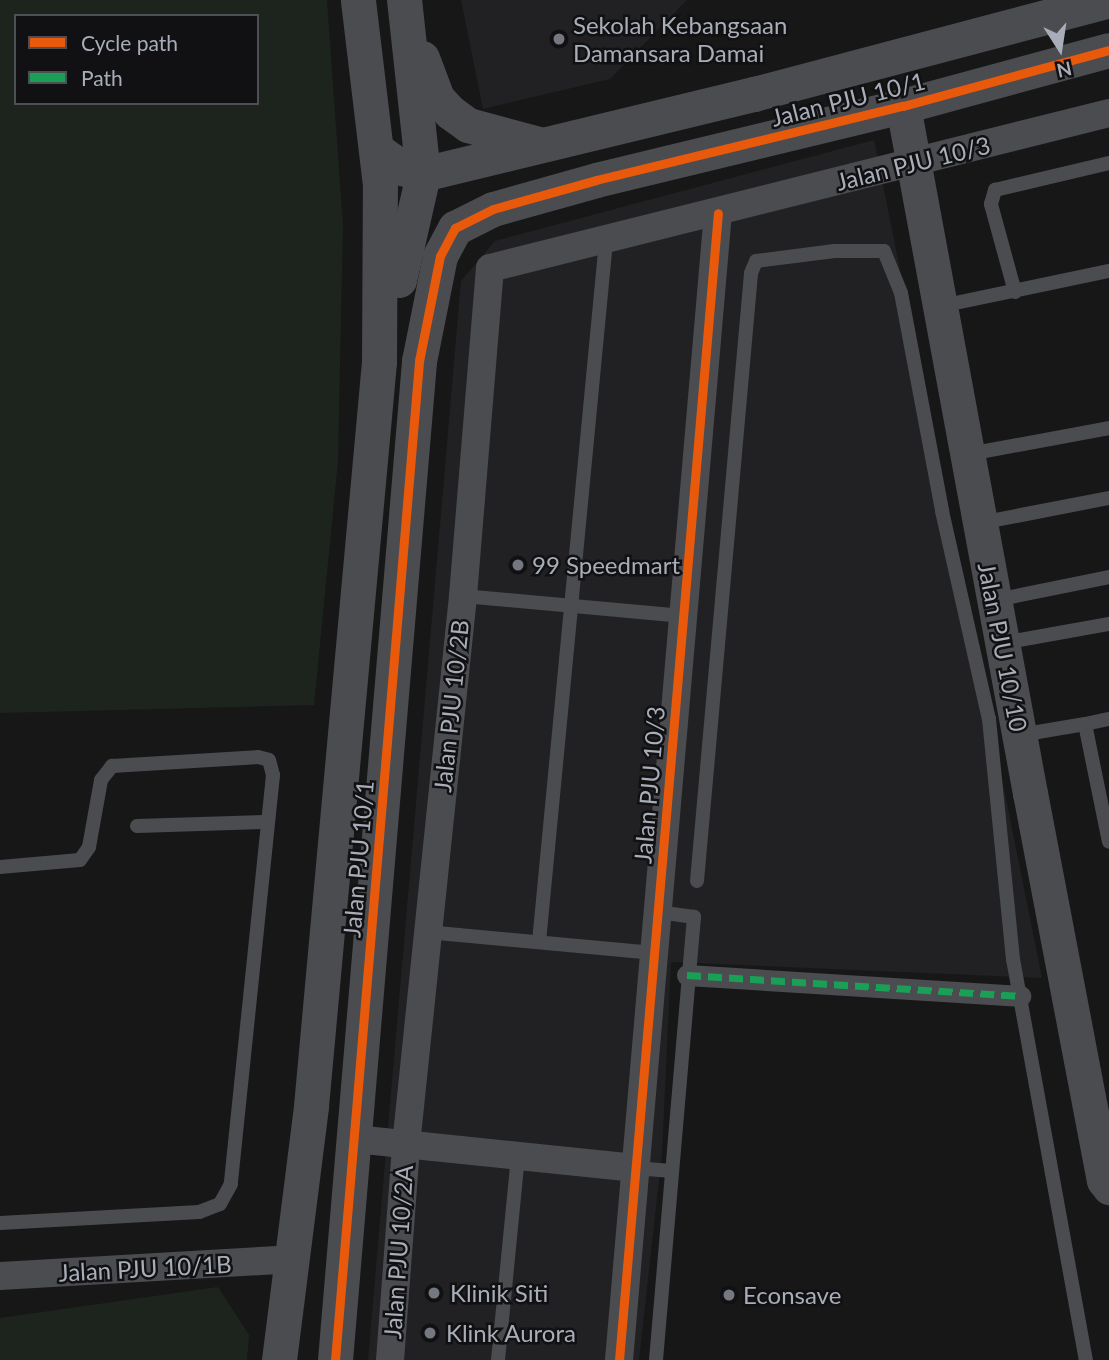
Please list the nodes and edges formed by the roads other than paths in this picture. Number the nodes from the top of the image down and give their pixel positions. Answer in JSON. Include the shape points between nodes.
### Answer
{"nodes":[{"id":1,"x":358,"y":0,"type":"edge"},
{"id":2,"x":1109,"y":0,"type":"edge"},
{"id":3,"x":1075,"y":5,"type":"edge"},
{"id":4,"x":405,"y":8,"type":"edge"},
{"id":5,"x":1109,"y":50,"type":"edge"},
{"id":6,"x":754,"y":94,"type":"junction"},
{"id":7,"x":903,"y":106,"type":"junction"},
{"id":8,"x":1109,"y":113,"type":"edge"},
{"id":9,"x":542,"y":144,"type":"junction"},
{"id":10,"x":377,"y":150,"type":"junction"},
{"id":11,"x":913,"y":163,"type":"junction"},
{"id":12,"x":1109,"y":163,"type":"edge"},
{"id":13,"x":642,"y":169,"type":"junction"},
{"id":14,"x":423,"y":174,"type":"junction"},
{"id":15,"x":718,"y":213,"type":"junction"},
{"id":16,"x":606,"y":241,"type":"junction"},
{"id":17,"x":491,"y":268,"type":"joint"},
{"id":18,"x":1109,"y":271,"type":"edge"},
{"id":19,"x":1015,"y":292,"type":"junction"},
{"id":20,"x":940,"y":306,"type":"junction"},
{"id":21,"x":379,"y":362,"type":"junction"},
{"id":22,"x":1109,"y":428,"type":"edge"},
{"id":23,"x":967,"y":454,"type":"junction"},
{"id":24,"x":1109,"y":498,"type":"edge"},
{"id":25,"x":980,"y":523,"type":"junction"},
{"id":26,"x":1109,"y":577,"type":"edge"},
{"id":27,"x":463,"y":596,"type":"junction"},
{"id":28,"x":994,"y":601,"type":"junction"},
{"id":29,"x":571,"y":605,"type":"junction"},
{"id":30,"x":683,"y":616,"type":"junction"},
{"id":31,"x":1109,"y":624,"type":"edge"},
{"id":32,"x":1002,"y":643,"type":"junction"},
{"id":33,"x":1109,"y":719,"type":"edge"},
{"id":34,"x":1085,"y":724,"type":"junction"},
{"id":35,"x":1019,"y":735,"type":"junction"},
{"id":36,"x":267,"y":822,"type":"junction"},
{"id":37,"x":137,"y":825,"type":"dead end"},
{"id":38,"x":1109,"y":842,"type":"edge"},
{"id":39,"x":0,"y":867,"type":"edge"},
{"id":40,"x":697,"y":881,"type":"dead end"},
{"id":41,"x":657,"y":912,"type":"junction"},
{"id":42,"x":427,"y":932,"type":"junction"},
{"id":43,"x":539,"y":942,"type":"junction"},
{"id":44,"x":654,"y":953,"type":"junction"},
{"id":45,"x":687,"y":975,"type":"junction"},
{"id":46,"x":1020,"y":996,"type":"junction"},
{"id":47,"x":355,"y":1139,"type":"junction"},
{"id":48,"x":406,"y":1145,"type":"junction"},
{"id":49,"x":518,"y":1156,"type":"junction"},
{"id":50,"x":636,"y":1168,"type":"junction"},
{"id":51,"x":671,"y":1171,"type":"junction"},
{"id":52,"x":1109,"y":1187,"type":"edge"},
{"id":53,"x":0,"y":1223,"type":"edge"},
{"id":54,"x":290,"y":1259,"type":"junction"},
{"id":55,"x":0,"y":1276,"type":"edge"},
{"id":56,"x":279,"y":1360,"type":"edge"},
{"id":57,"x":335,"y":1360,"type":"edge"},
{"id":58,"x":390,"y":1360,"type":"edge"},
{"id":59,"x":498,"y":1360,"type":"edge"},
{"id":60,"x":619,"y":1360,"type":"edge"},
{"id":61,"x":656,"y":1360,"type":"edge"},
{"id":62,"x":1086,"y":1360,"type":"edge"}],
"edges":[{"from":1,"to":10,"type":"street","name":"Jalan PJU 10/1"},
{"from":2,"to":3,"type":"street","name":"Jalan PJU 10/1"},
{"from":3,"to":6,"type":"street","name":"Jalan PJU 10/1"},
{"from":4,"to":9,"type":"street","via":[[437,98],[450,112],[468,125]]},
{"from":4,"to":14,"type":"street"},
{"from":5,"to":7,"type":"street","name":"Jalan PJU 10/1"},
{"from":6,"to":9,"type":"street","name":"Jalan PJU 10/1"},
{"from":6,"to":13,"type":"street","via":[[710,121],[664,139]]},
{"from":7,"to":11,"type":"street","name":"Jalan PJU 10/10"},
{"from":7,"to":13,"type":"street","name":"Jalan PJU 10/1"},
{"from":8,"to":11,"type":"street","name":"Jalan PJU 10/3"},
{"from":9,"to":14,"type":"street","name":"Jalan PJU 10/1"},
{"from":10,"to":14,"type":"street","via":[[403,168]]},
{"from":10,"to":21,"type":"street","name":"Jalan PJU 10/1","via":[[382,243]]},
{"from":11,"to":15,"type":"street","name":"Jalan PJU 10/3"},
{"from":11,"to":20,"type":"street","name":"Jalan PJU 10/10"},
{"from":12,"to":19,"type":"lane","via":[[995,190],[991,204]]},
{"from":13,"to":47,"type":"street","name":"Jalan PJU 10/1","via":[[493,209],[456,228],[440,256],[419,361]]},
{"from":14,"to":21,"type":"street","via":[[400,264],[398,312]]},
{"from":15,"to":16,"type":"street","name":"Jalan PJU 10/3"},
{"from":15,"to":30,"type":"street","name":"Jalan PJU 10/3"},
{"from":16,"to":17,"type":"street","name":"Jalan PJU 10/3"},
{"from":16,"to":29,"type":"lane"},
{"from":17,"to":27,"type":"street","name":"Jalan PJU 10/2B"},
{"from":18,"to":19,"type":"lane"},
{"from":19,"to":20,"type":"lane"},
{"from":20,"to":23,"type":"street","name":"Jalan PJU 10/10"},
{"from":21,"to":54,"type":"street","name":"Jalan PJU 10/1","via":[[311,1106]]},
{"from":22,"to":23,"type":"lane"},
{"from":23,"to":25,"type":"street","name":"Jalan PJU 10/10"},
{"from":24,"to":25,"type":"lane"},
{"from":25,"to":28,"type":"street","name":"Jalan PJU 10/10"},
{"from":26,"to":28,"type":"lane"},
{"from":27,"to":29,"type":"lane"},
{"from":27,"to":42,"type":"street","name":"Jalan PJU 10/2B"},
{"from":28,"to":32,"type":"street","name":"Jalan PJU 10/10"},
{"from":29,"to":30,"type":"lane"},
{"from":29,"to":43,"type":"lane"},
{"from":30,"to":41,"type":"street","name":"Jalan PJU 10/3"},
{"from":31,"to":32,"type":"lane"},
{"from":32,"to":35,"type":"street","name":"Jalan PJU 10/10"},
{"from":33,"to":34,"type":"lane"},
{"from":34,"to":35,"type":"lane"},
{"from":34,"to":38,"type":"lane"},
{"from":35,"to":52,"type":"street","name":"Jalan PJU 10/10","via":[[1104,1180]]},
{"from":36,"to":37,"type":"lane"},
{"from":36,"to":39,"type":"lane","via":[[273,775],[269,760],[118,765],[103,774],[89,847],[80,860]]},
{"from":36,"to":53,"type":"lane","via":[[231,1184],[220,1204],[199,1212]]},
{"from":40,"to":46,"type":"lane","via":[[751,273],[756,261],[834,251],[884,251],[901,293],[942,512],[989,719]]},
{"from":41,"to":44,"type":"street","name":"Jalan PJU 10/3"},
{"from":41,"to":45,"type":"lane","via":[[694,917]]},
{"from":42,"to":43,"type":"lane"},
{"from":42,"to":48,"type":"street","name":"Jalan PJU 10/2B"},
{"from":43,"to":44,"type":"lane"},
{"from":44,"to":50,"type":"street","name":"Jalan PJU 10/3"},
{"from":45,"to":46,"type":"street"},
{"from":45,"to":51,"type":"lane"},
{"from":46,"to":62,"type":"lane"},
{"from":47,"to":48,"type":"street"},
{"from":47,"to":57,"type":"street","name":"Jalan PJU 10/1"},
{"from":48,"to":49,"type":"street"},
{"from":48,"to":58,"type":"street","name":"Jalan PJU 10/2A"},
{"from":49,"to":50,"type":"street"},
{"from":49,"to":59,"type":"lane"},
{"from":50,"to":51,"type":"lane"},
{"from":50,"to":60,"type":"street","name":"Jalan PJU 10/3"},
{"from":51,"to":61,"type":"lane"},
{"from":54,"to":55,"type":"street","name":"Jalan PJU 10/1B"},
{"from":54,"to":56,"type":"street","name":"Jalan PJU 10/1"}]}
